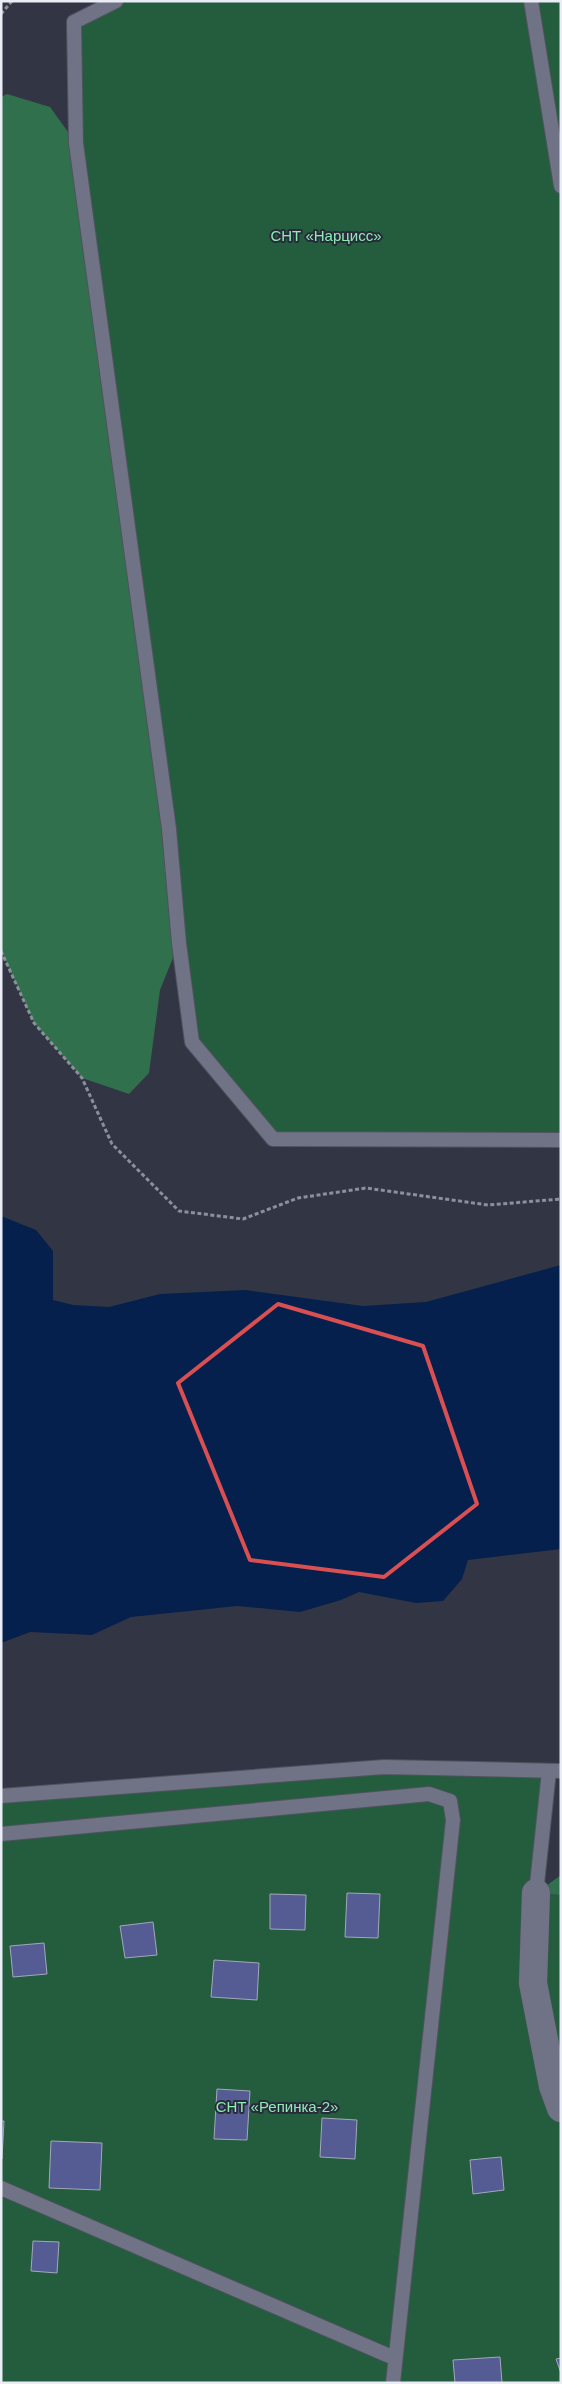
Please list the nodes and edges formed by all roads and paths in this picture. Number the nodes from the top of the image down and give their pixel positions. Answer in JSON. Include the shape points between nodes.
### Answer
{"nodes":[{"id":1,"x":12,"y":1,"type":"edge"},
{"id":2,"x":116,"y":1,"type":"edge"},
{"id":3,"x":531,"y":1,"type":"edge"},
{"id":4,"x":1,"y":14,"type":"edge"},
{"id":5,"x":561,"y":186,"type":"edge"},
{"id":6,"x":1,"y":951,"type":"edge"},
{"id":7,"x":561,"y":1140,"type":"edge"},
{"id":8,"x":561,"y":1199,"type":"edge"},
{"id":9,"x":555,"y":1771,"type":"edge"},
{"id":10,"x":1,"y":1796,"type":"edge"},
{"id":11,"x":1,"y":1834,"type":"edge"},
{"id":12,"x":536,"y":1893,"type":"joint"},
{"id":13,"x":561,"y":2108,"type":"edge"},
{"id":14,"x":1,"y":2188,"type":"edge"},
{"id":15,"x":394,"y":2358,"type":"junction"},
{"id":16,"x":392,"y":2383,"type":"edge"}],
"edges":[{"from":1,"to":4,"type":"path"},
{"from":2,"to":7,"type":"lane","via":[[74,22],[76,144],[169,829],[192,1042],[273,1139]]},
{"from":3,"to":5,"type":"lane"},
{"from":6,"to":8,"type":"path","via":[[34,1023],[82,1078],[112,1144],[179,1211],[243,1218],[298,1198],[366,1188],[488,1205]]},
{"from":9,"to":10,"type":"lane","via":[[384,1767]]},
{"from":9,"to":12,"type":"lane"},
{"from":11,"to":15,"type":"lane","via":[[429,1794],[450,1801],[453,1820]]},
{"from":12,"to":13,"type":"street","via":[[533,1983],[553,2086]]},
{"from":14,"to":15,"type":"lane"},
{"from":15,"to":16,"type":"lane"}]}
